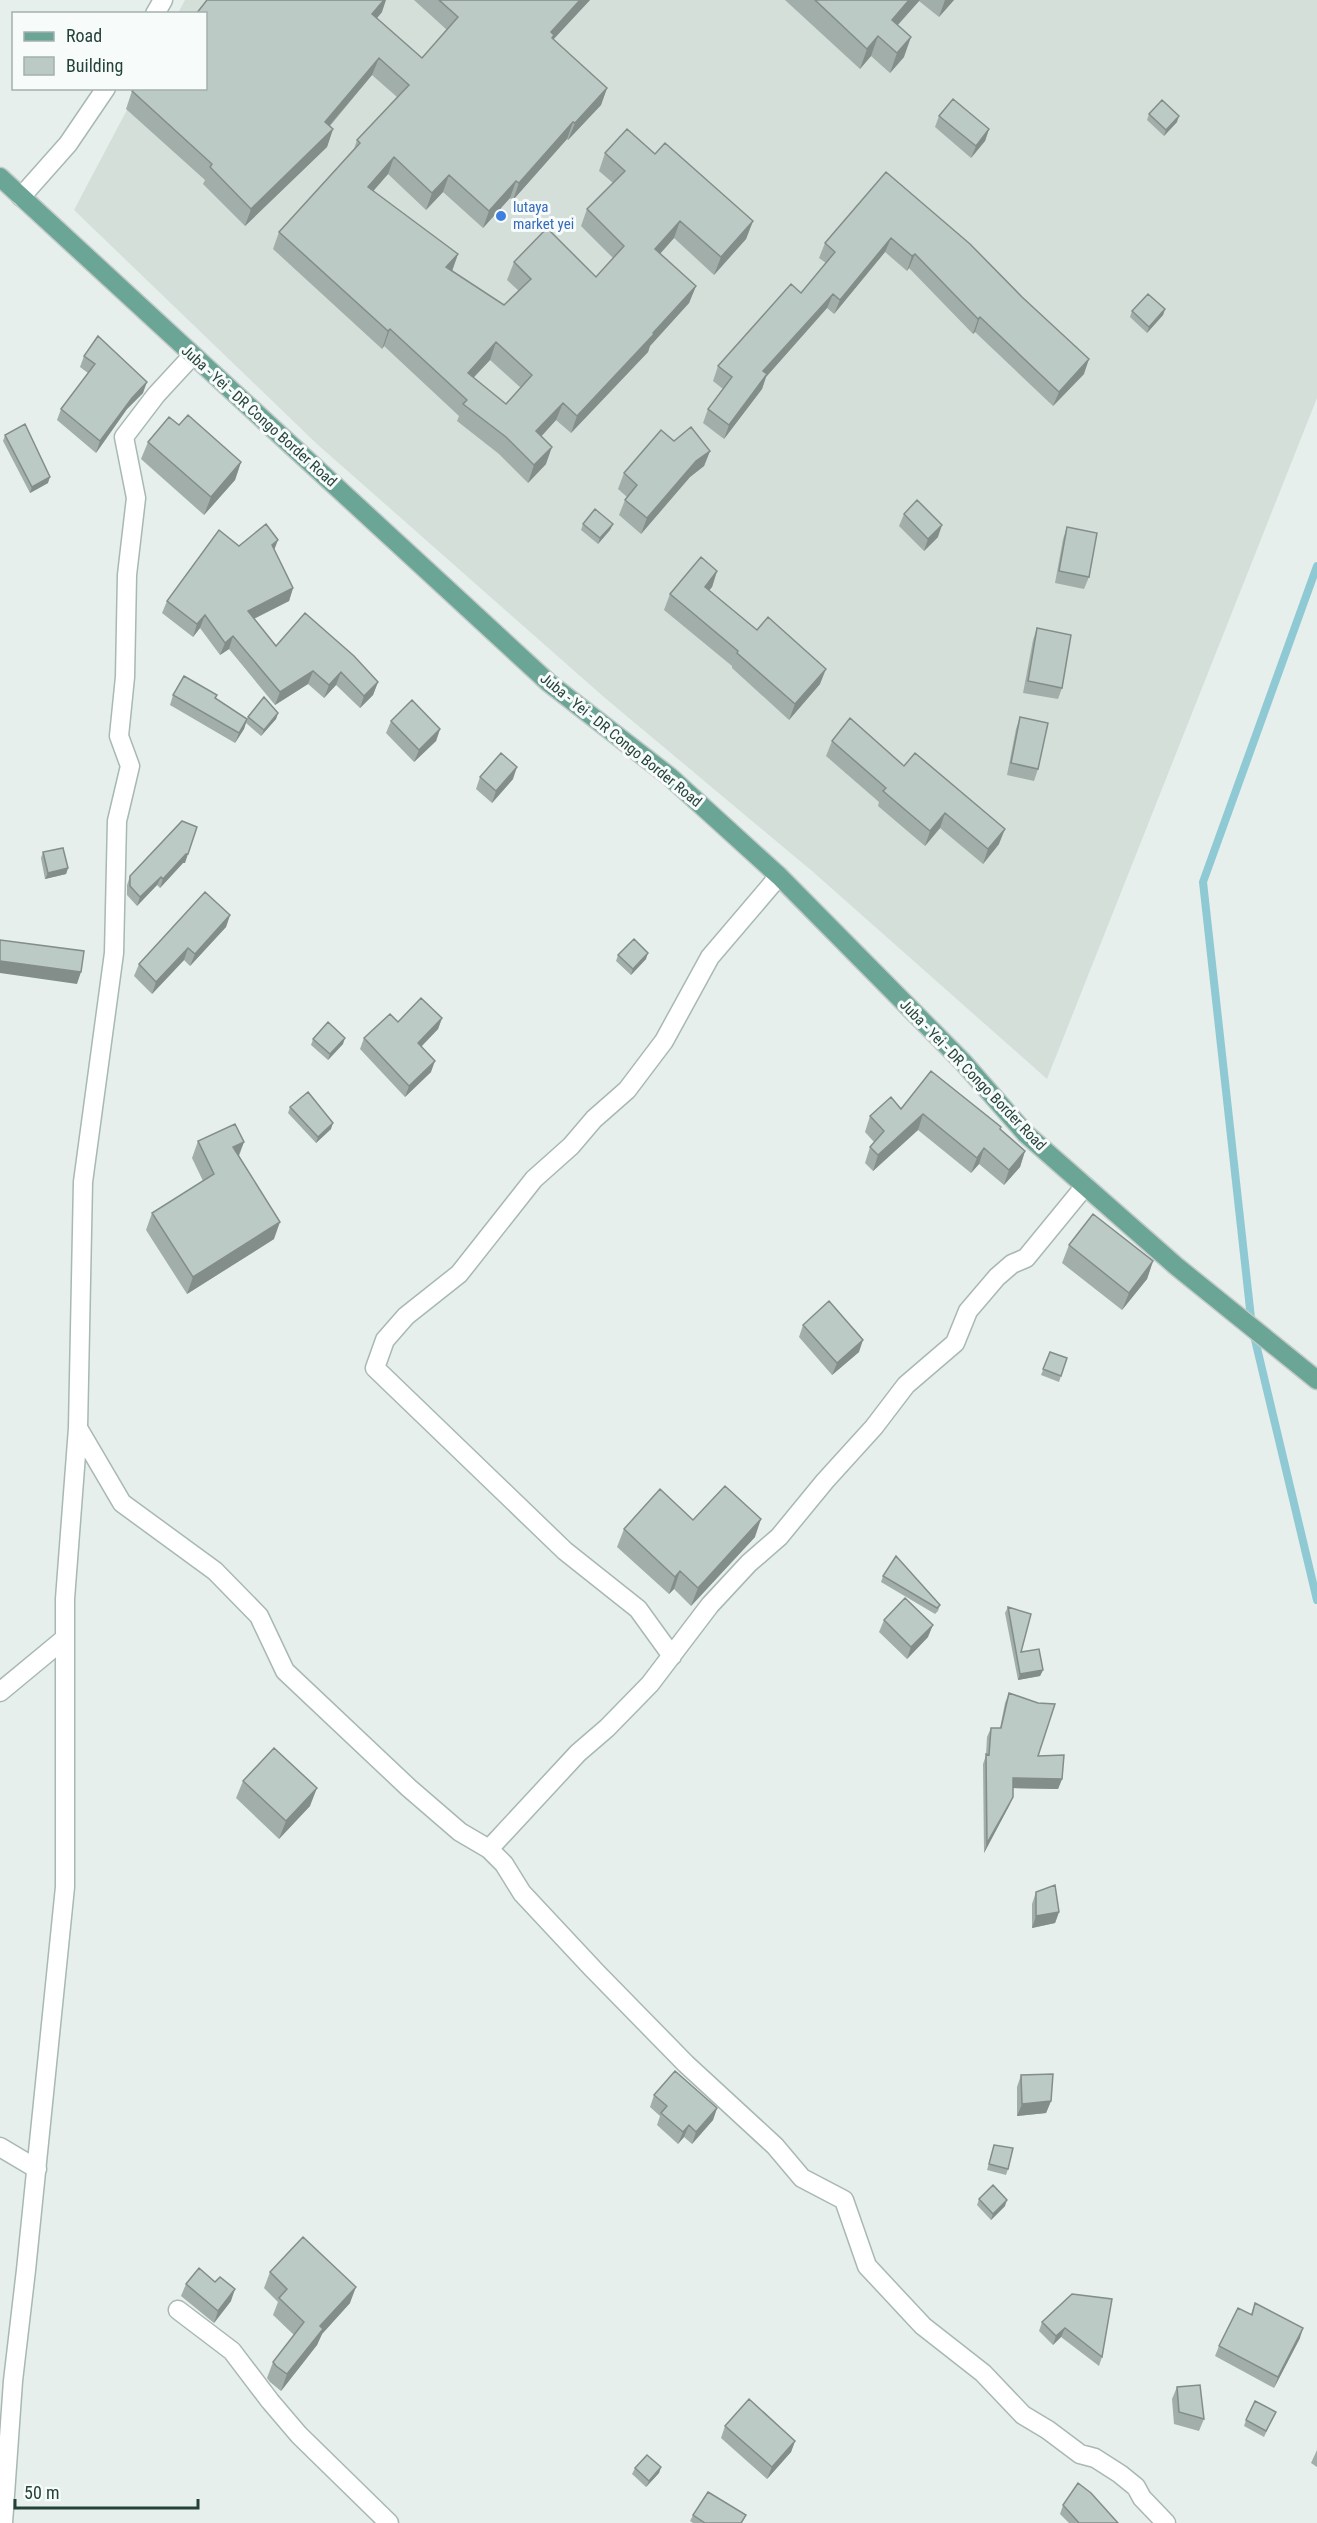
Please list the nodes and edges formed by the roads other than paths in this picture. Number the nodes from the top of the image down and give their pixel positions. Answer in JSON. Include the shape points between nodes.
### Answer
{"nodes":[{"id":1,"x":105,"y":90,"type":"edge"},
{"id":2,"x":0,"y":177,"type":"edge"},
{"id":3,"x":21,"y":197,"type":"junction"},
{"id":4,"x":192,"y":356,"type":"junction"},
{"id":5,"x":779,"y":876,"type":"junction"},
{"id":6,"x":1085,"y":1186,"type":"junction"},
{"id":7,"x":1317,"y":1380,"type":"edge"},
{"id":8,"x":78,"y":1428,"type":"junction"},
{"id":9,"x":64,"y":1639,"type":"junction"},
{"id":10,"x":672,"y":1656,"type":"junction"},
{"id":11,"x":0,"y":1692,"type":"edge"},
{"id":12,"x":489,"y":1849,"type":"junction"},
{"id":13,"x":0,"y":2147,"type":"edge"},
{"id":14,"x":36,"y":2169,"type":"junction"},
{"id":15,"x":178,"y":2310,"type":"dead end"},
{"id":16,"x":3,"y":2523,"type":"edge"},
{"id":17,"x":389,"y":2523,"type":"edge"},
{"id":18,"x":1166,"y":2523,"type":"edge"}],
"edges":[{"from":1,"to":3,"type":"street","via":[[68,144]]},
{"from":2,"to":3,"type":"main road","name":"Juba - Yei - DR Congo Border Road"},
{"from":3,"to":4,"type":"main road","name":"Juba - Yei - DR Congo Border Road"},
{"from":4,"to":5,"type":"main road","name":"Juba - Yei - DR Congo Border Road","via":[[549,683],[669,776]]},
{"from":4,"to":8,"type":"street","via":[[124,437],[136,498],[127,575],[125,677],[119,736],[130,766],[117,821],[114,953],[83,1182]]},
{"from":5,"to":6,"type":"main road","name":"Juba - Yei - DR Congo Border Road","via":[[963,1062],[1026,1134]]},
{"from":5,"to":10,"type":"street","via":[[710,957],[664,1041],[627,1090],[534,1179],[459,1274],[406,1316],[385,1340],[375,1368],[565,1551],[638,1609]]},
{"from":6,"to":7,"type":"main road","name":"Juba - Yei - DR Congo Border Road"},
{"from":6,"to":10,"type":"street","via":[[1026,1258],[997,1277],[968,1311],[954,1343],[906,1385],[779,1538],[710,1605]]},
{"from":8,"to":9,"type":"street"},
{"from":8,"to":12,"type":"street","via":[[123,1503],[215,1571],[259,1616],[285,1671],[409,1788],[460,1832]]},
{"from":9,"to":11,"type":"street"},
{"from":9,"to":14,"type":"street","via":[[65,1887]]},
{"from":10,"to":12,"type":"street","via":[[642,1692],[578,1753]]},
{"from":12,"to":18,"type":"street","via":[[522,1893],[686,2064],[775,2146],[802,2178],[844,2200],[867,2266],[923,2326],[983,2373],[1023,2415],[1080,2454],[1095,2458],[1120,2474]]},
{"from":13,"to":14,"type":"street"},
{"from":14,"to":16,"type":"street","via":[[13,2381]]},
{"from":15,"to":17,"type":"street","via":[[232,2351],[299,2435]]}]}
